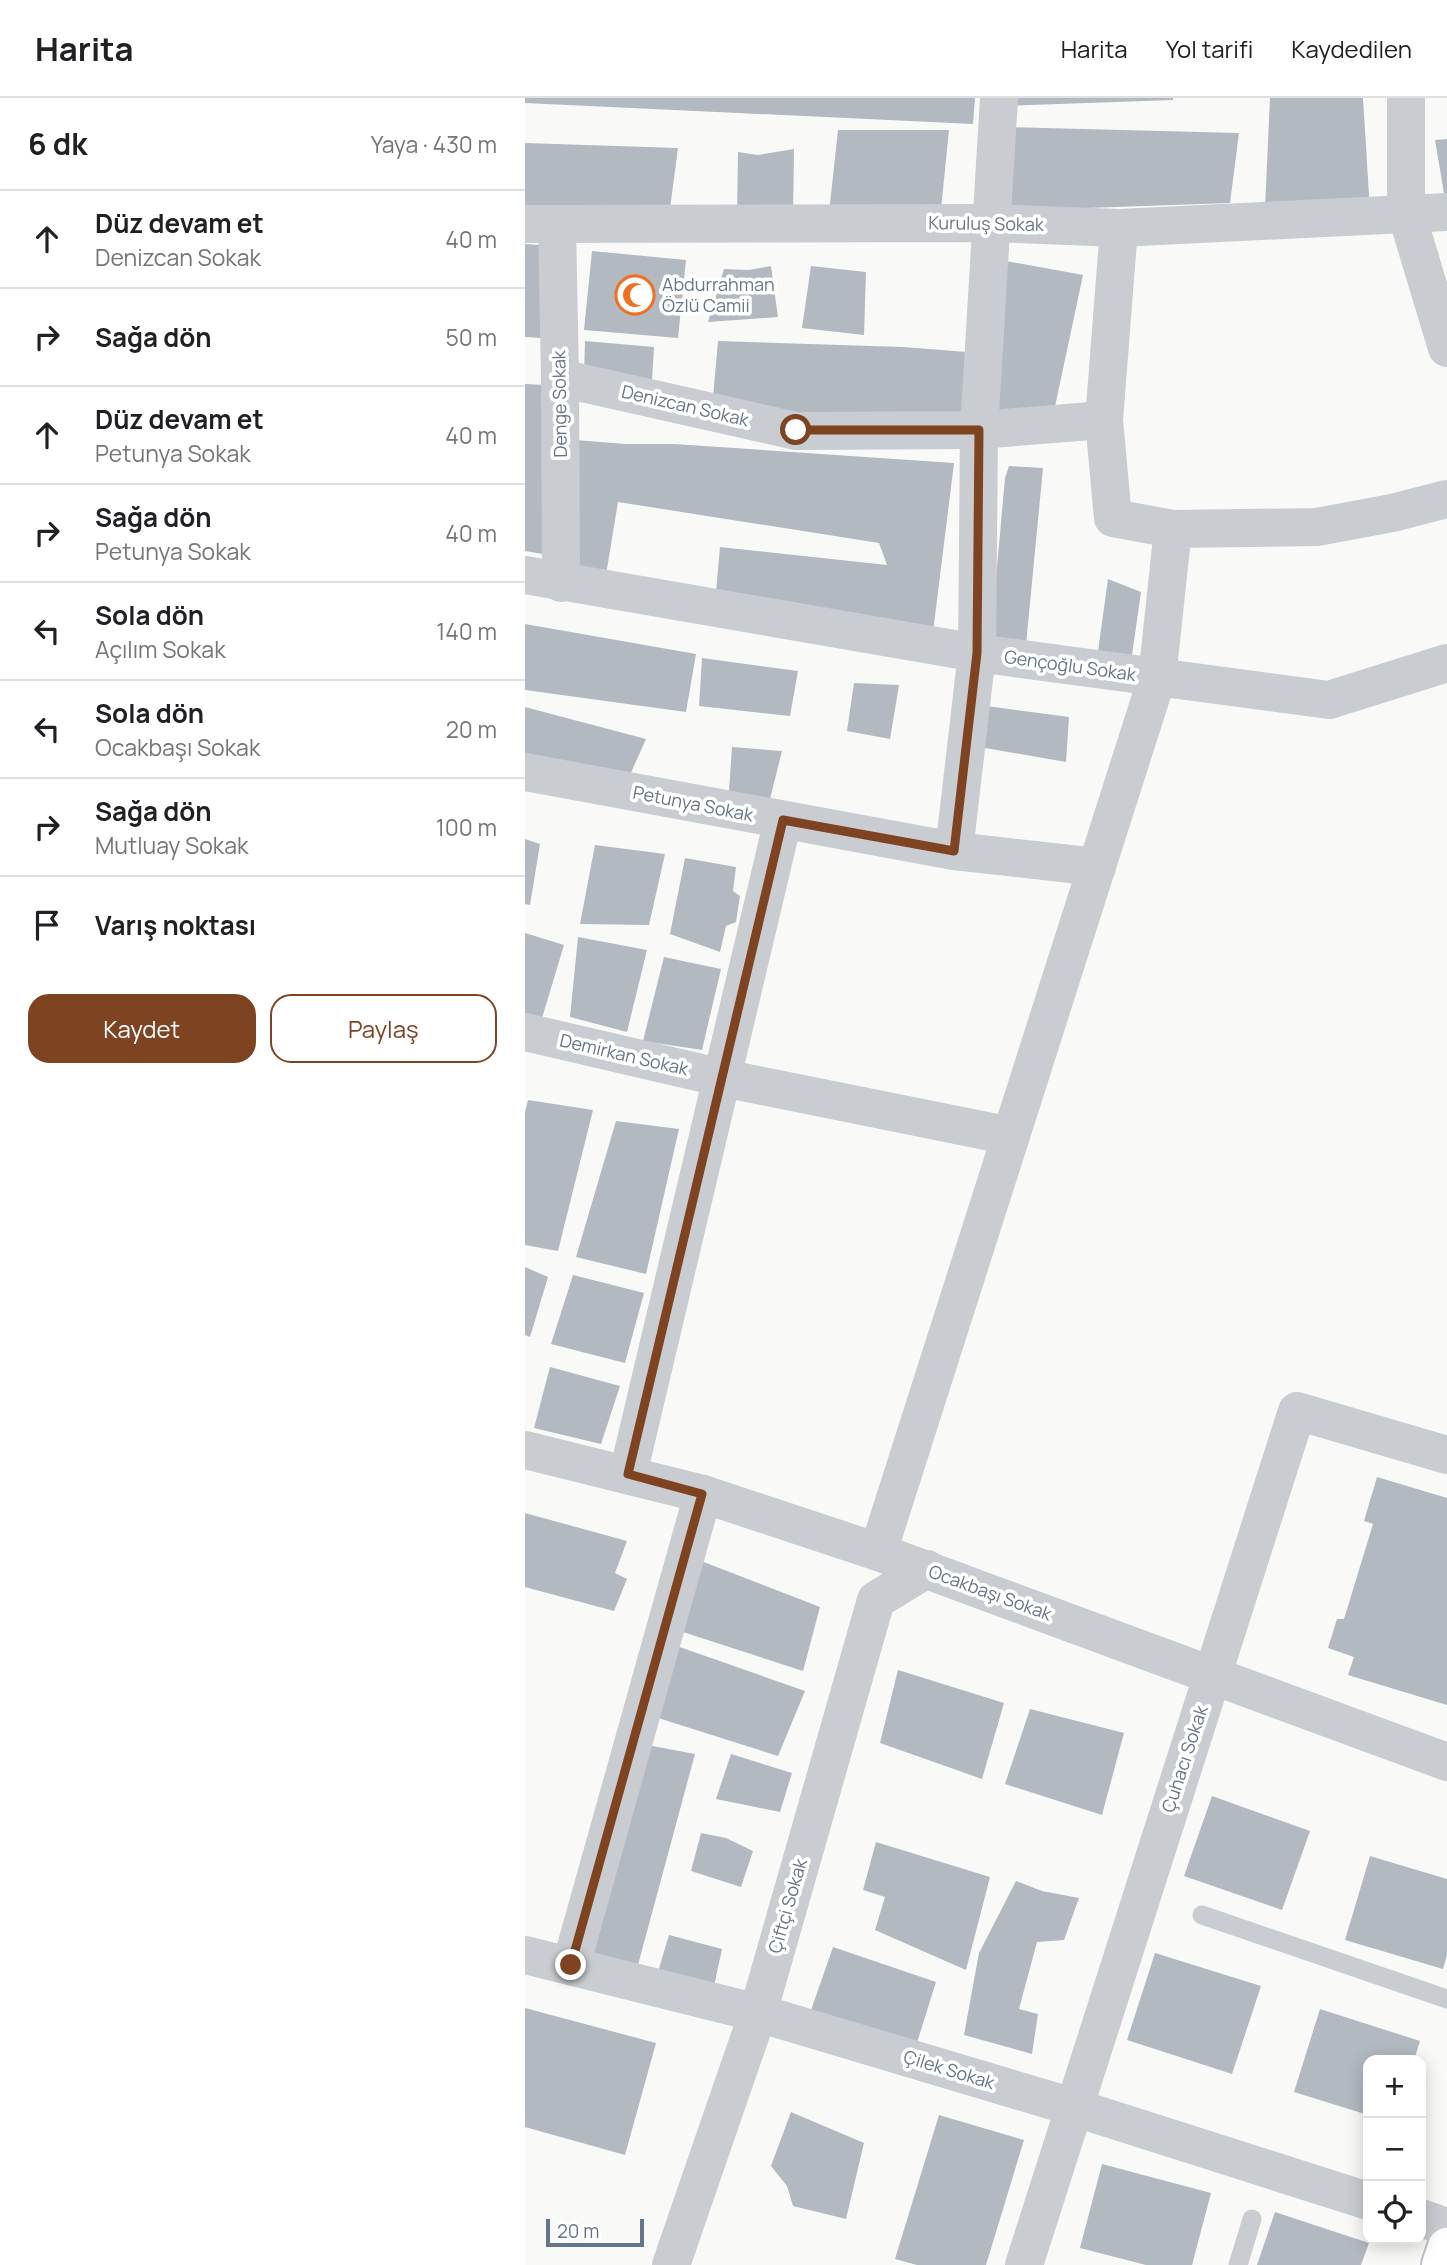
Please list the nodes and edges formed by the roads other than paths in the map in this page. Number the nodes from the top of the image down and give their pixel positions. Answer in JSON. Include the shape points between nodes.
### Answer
{"nodes":[{"id":1,"x":999,"y":98,"type":"edge"},
{"id":2,"x":1406,"y":98,"type":"edge"},
{"id":3,"x":1406,"y":212,"type":"junction"},
{"id":4,"x":1447,"y":212,"type":"edge"},
{"id":5,"x":993,"y":223,"type":"junction"},
{"id":6,"x":541,"y":224,"type":"edge"},
{"id":7,"x":1119,"y":229,"type":"junction"},
{"id":8,"x":1447,"y":348,"type":"edge"},
{"id":9,"x":561,"y":378,"type":"junction"},
{"id":10,"x":1104,"y":420,"type":"junction"},
{"id":11,"x":979,"y":430,"type":"junction"},
{"id":12,"x":1447,"y":499,"type":"edge"},
{"id":13,"x":1173,"y":529,"type":"junction"},
{"id":14,"x":543,"y":579,"type":"edge"},
{"id":15,"x":977,"y":653,"type":"junction"},
{"id":16,"x":1447,"y":663,"type":"edge"},
{"id":17,"x":1157,"y":678,"type":"junction"},
{"id":18,"x":525,"y":772,"type":"edge"},
{"id":19,"x":783,"y":820,"type":"junction"},
{"id":20,"x":954,"y":851,"type":"junction"},
{"id":21,"x":1097,"y":867,"type":"junction"},
{"id":22,"x":525,"y":1032,"type":"edge"},
{"id":23,"x":723,"y":1079,"type":"junction"},
{"id":24,"x":1011,"y":1136,"type":"junction"},
{"id":25,"x":525,"y":1450,"type":"edge"},
{"id":26,"x":1447,"y":1455,"type":"edge"},
{"id":27,"x":628,"y":1474,"type":"junction"},
{"id":28,"x":702,"y":1494,"type":"junction"},
{"id":29,"x":878,"y":1552,"type":"junction"},
{"id":30,"x":927,"y":1569,"type":"junction"},
{"id":31,"x":1212,"y":1674,"type":"junction"},
{"id":32,"x":1447,"y":1762,"type":"edge"},
{"id":33,"x":1202,"y":1915,"type":"dead end"},
{"id":34,"x":525,"y":1955,"type":"edge"},
{"id":35,"x":571,"y":1965,"type":"junction"},
{"id":36,"x":1447,"y":1999,"type":"edge"},
{"id":37,"x":758,"y":2013,"type":"junction"},
{"id":38,"x":1073,"y":2108,"type":"junction"},
{"id":39,"x":1363,"y":2200,"type":"edge"},
{"id":40,"x":1252,"y":2219,"type":"dead end"},
{"id":41,"x":1426,"y":2220,"type":"edge"},
{"id":42,"x":1447,"y":2227,"type":"edge"},
{"id":43,"x":1447,"y":2247,"type":"edge"},
{"id":44,"x":671,"y":2265,"type":"edge"},
{"id":45,"x":1024,"y":2265,"type":"edge"},
{"id":46,"x":1238,"y":2265,"type":"edge"},
{"id":47,"x":1441,"y":2265,"type":"edge"}],
"edges":[{"from":1,"to":5,"type":"street"},
{"from":2,"to":3,"type":"street"},
{"from":3,"to":4,"type":"street","name":"Kuruluş Sokak"},
{"from":3,"to":7,"type":"street","name":"Kuruluş Sokak"},
{"from":3,"to":8,"type":"street"},
{"from":5,"to":6,"type":"street","name":"Kuruluş Sokak"},
{"from":5,"to":7,"type":"street","name":"Kuruluş Sokak"},
{"from":5,"to":11,"type":"street"},
{"from":6,"to":9,"type":"street","name":"Denge Sokak"},
{"from":7,"to":10,"type":"street"},
{"from":9,"to":11,"type":"street","name":"Denizcan Sokak","via":[[796,430]]},
{"from":9,"to":14,"type":"street","name":"Denge Sokak"},
{"from":10,"to":11,"type":"street","name":"Denizcan Sokak"},
{"from":10,"to":13,"type":"street","via":[[1113,518]]},
{"from":11,"to":15,"type":"street"},
{"from":12,"to":13,"type":"street","via":[[1317,527]]},
{"from":13,"to":17,"type":"street"},
{"from":14,"to":15,"type":"street","name":"Gençoğlu Sokak"},
{"from":15,"to":17,"type":"street","name":"Gençoğlu Sokak"},
{"from":15,"to":20,"type":"street"},
{"from":16,"to":17,"type":"street","name":"Gençoğlu Sokak","via":[[1329,699]]},
{"from":17,"to":21,"type":"street"},
{"from":18,"to":19,"type":"street","name":"Petunya Sokak"},
{"from":19,"to":20,"type":"street","name":"Petunya Sokak"},
{"from":19,"to":23,"type":"street"},
{"from":20,"to":21,"type":"street","name":"Petunya Sokak"},
{"from":21,"to":24,"type":"street"},
{"from":22,"to":23,"type":"street","name":"Demirkan Sokak"},
{"from":23,"to":24,"type":"street","name":"Demirkan Sokak"},
{"from":23,"to":27,"type":"street"},
{"from":24,"to":29,"type":"street"},
{"from":25,"to":27,"type":"street","name":"Ocakbaşı Sokak"},
{"from":26,"to":31,"type":"street","name":"Çuhacı Sokak","via":[[1297,1411]]},
{"from":27,"to":28,"type":"street","name":"Ocakbaşı Sokak"},
{"from":28,"to":29,"type":"street","name":"Ocakbaşı Sokak"},
{"from":28,"to":35,"type":"street"},
{"from":29,"to":30,"type":"street","name":"Ocakbaşı Sokak"},
{"from":30,"to":31,"type":"street","name":"Ocakbaşı Sokak"},
{"from":30,"to":37,"type":"street","name":"Çiftçi Sokak","via":[[876,1600]]},
{"from":31,"to":32,"type":"street","name":"Ocakbaşı Sokak"},
{"from":31,"to":38,"type":"street","name":"Çuhacı Sokak"},
{"from":33,"to":36,"type":"lane"},
{"from":34,"to":35,"type":"street","name":"Çilek Sokak"},
{"from":35,"to":37,"type":"street","name":"Çilek Sokak"},
{"from":37,"to":38,"type":"street","name":"Çilek Sokak"},
{"from":37,"to":44,"type":"street","name":"Çiftçi Sokak"},
{"from":38,"to":39,"type":"street","name":"Çilek Sokak"},
{"from":38,"to":45,"type":"street","name":"Çuhacı Sokak"},
{"from":40,"to":46,"type":"lane"},
{"from":41,"to":42,"type":"street"},
{"from":43,"to":47,"type":"street"}]}
